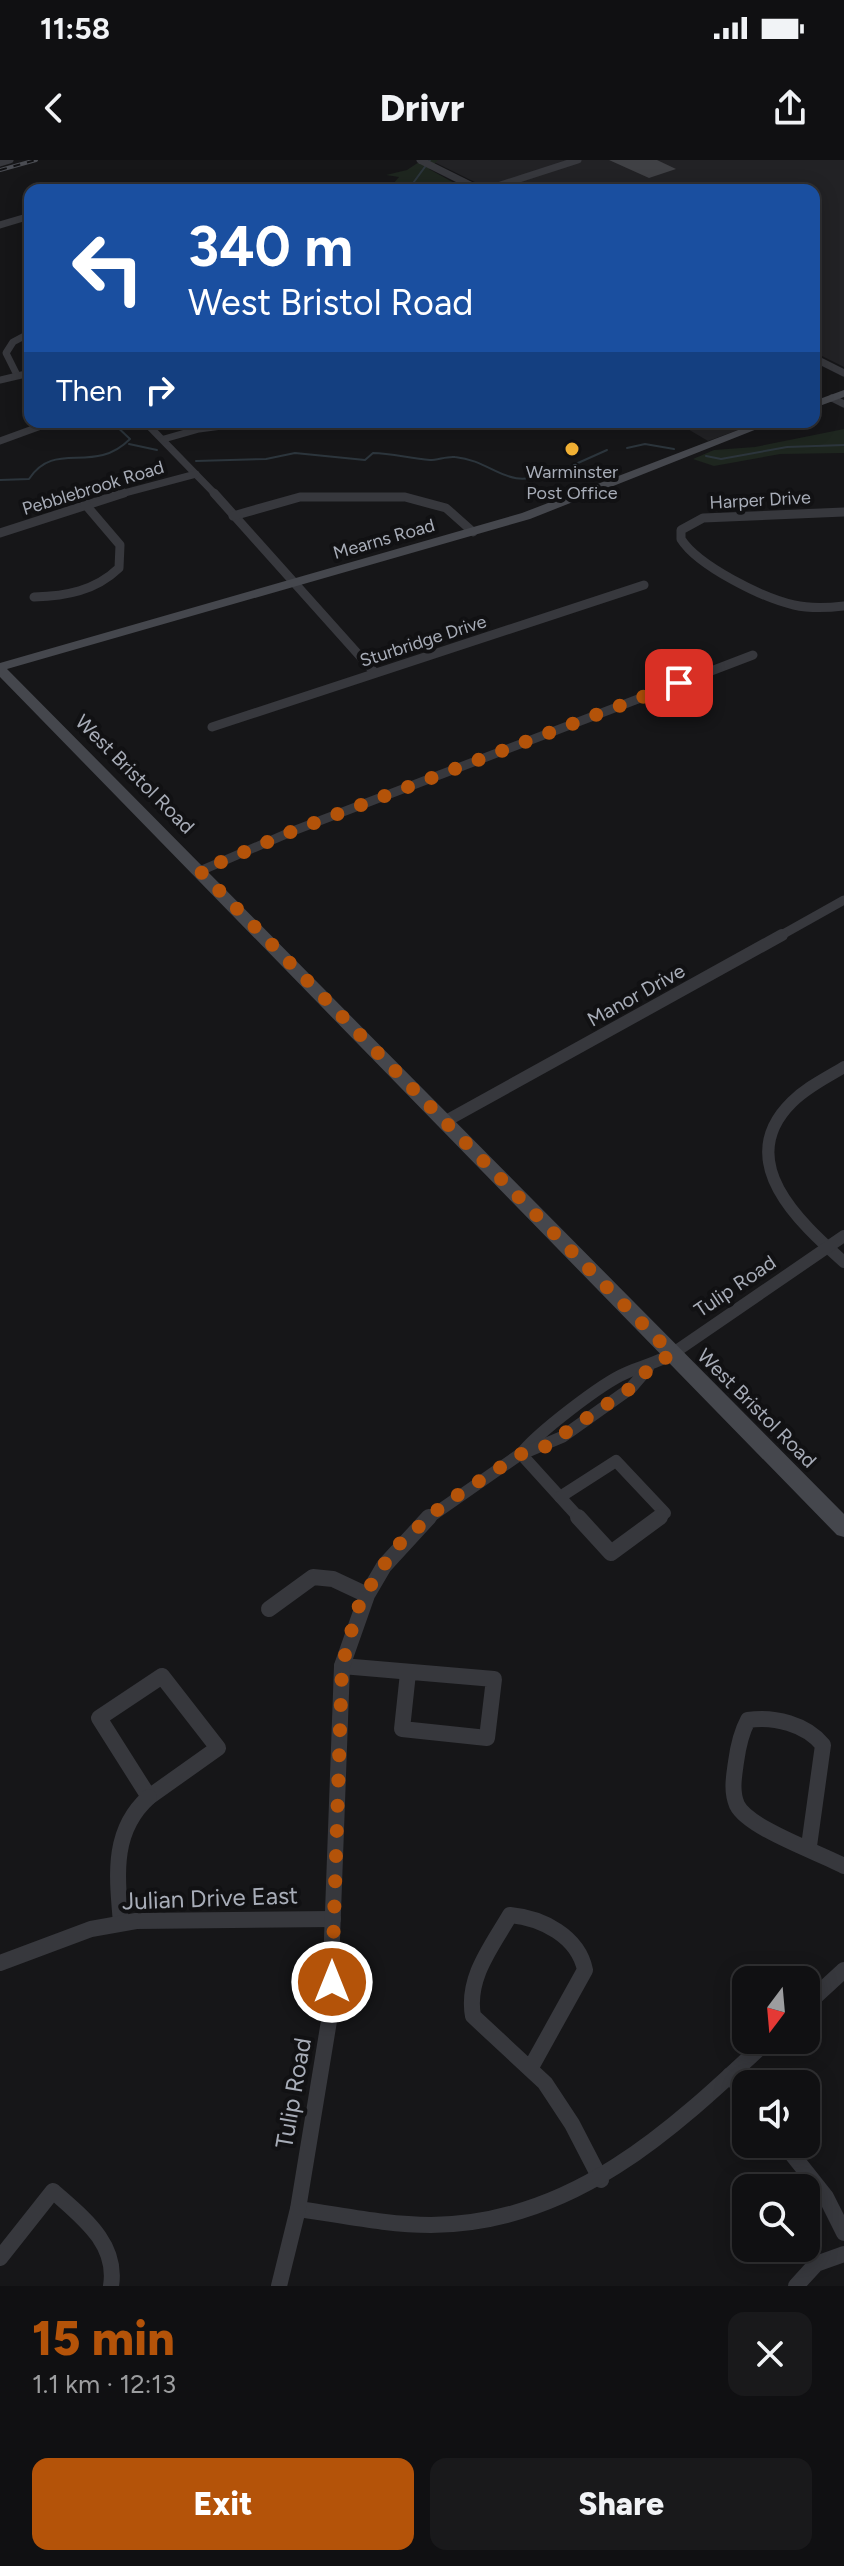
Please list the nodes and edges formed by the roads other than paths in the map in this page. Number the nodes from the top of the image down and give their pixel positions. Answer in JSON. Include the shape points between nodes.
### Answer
{"nodes":[{"id":1,"x":10,"y":160,"type":"edge"},
{"id":2,"x":578,"y":160,"type":"edge"},
{"id":3,"x":0,"y":163,"type":"edge"},
{"id":4,"x":425,"y":163,"type":"edge"},
{"id":5,"x":469,"y":184,"type":"edge"},
{"id":6,"x":501,"y":184,"type":"edge"},
{"id":7,"x":24,"y":218,"type":"edge"},
{"id":8,"x":0,"y":225,"type":"edge"},
{"id":9,"x":24,"y":336,"type":"edge"},
{"id":10,"x":820,"y":361,"type":"edge"},
{"id":11,"x":844,"y":373,"type":"edge"},
{"id":12,"x":24,"y":374,"type":"edge"},
{"id":13,"x":17,"y":375,"type":"junction"},
{"id":14,"x":0,"y":380,"type":"edge"},
{"id":15,"x":838,"y":395,"type":"edge"},
{"id":16,"x":844,"y":404,"type":"edge"},
{"id":17,"x":36,"y":428,"type":"edge"},
{"id":18,"x":152,"y":428,"type":"edge"},
{"id":19,"x":207,"y":428,"type":"edge"},
{"id":20,"x":754,"y":428,"type":"edge"},
{"id":21,"x":164,"y":439,"type":"junction"},
{"id":22,"x":0,"y":441,"type":"edge"},
{"id":23,"x":196,"y":474,"type":"junction"},
{"id":24,"x":85,"y":504,"type":"junction"},
{"id":25,"x":844,"y":512,"type":"edge"},
{"id":26,"x":233,"y":516,"type":"junction"},
{"id":27,"x":473,"y":532,"type":"junction"},
{"id":28,"x":0,"y":533,"type":"edge"},
{"id":29,"x":295,"y":584,"type":"junction"},
{"id":30,"x":644,"y":585,"type":"dead end"},
{"id":31,"x":34,"y":597,"type":"dead end"},
{"id":32,"x":844,"y":606,"type":"edge"},
{"id":33,"x":753,"y":655,"type":"dead end"},
{"id":34,"x":0,"y":668,"type":"edge"},
{"id":35,"x":375,"y":673,"type":"junction"},
{"id":36,"x":212,"y":727,"type":"dead end"},
{"id":37,"x":200,"y":871,"type":"junction"},
{"id":38,"x":844,"y":900,"type":"edge"},
{"id":39,"x":844,"y":1067,"type":"edge"},
{"id":40,"x":446,"y":1121,"type":"junction"},
{"id":41,"x":844,"y":1236,"type":"edge"},
{"id":42,"x":827,"y":1248,"type":"junction"},
{"id":43,"x":844,"y":1262,"type":"edge"},
{"id":44,"x":672,"y":1354,"type":"junction"},
{"id":45,"x":521,"y":1454,"type":"junction"},
{"id":46,"x":560,"y":1497,"type":"junction"},
{"id":47,"x":844,"y":1528,"type":"edge"},
{"id":48,"x":365,"y":1594,"type":"junction"},
{"id":49,"x":269,"y":1609,"type":"dead end"},
{"id":50,"x":342,"y":1666,"type":"junction"},
{"id":51,"x":408,"y":1673,"type":"junction"},
{"id":52,"x":149,"y":1797,"type":"junction"},
{"id":53,"x":809,"y":1846,"type":"junction"},
{"id":54,"x":844,"y":1866,"type":"edge"},
{"id":55,"x":333,"y":1919,"type":"junction"},
{"id":56,"x":121,"y":1923,"type":"junction"},
{"id":57,"x":0,"y":1963,"type":"edge"},
{"id":58,"x":844,"y":1970,"type":"edge"},
{"id":59,"x":820,"y":1992,"type":"edge"},
{"id":60,"x":753,"y":2054,"type":"edge"},
{"id":61,"x":530,"y":2069,"type":"junction"},
{"id":62,"x":730,"y":2075,"type":"junction"},
{"id":63,"x":732,"y":2078,"type":"edge"},
{"id":64,"x":795,"y":2158,"type":"edge"},
{"id":65,"x":601,"y":2180,"type":"junction"},
{"id":66,"x":298,"y":2209,"type":"junction"},
{"id":67,"x":844,"y":2233,"type":"edge"},
{"id":68,"x":844,"y":2254,"type":"edge"},
{"id":69,"x":0,"y":2258,"type":"edge"},
{"id":70,"x":111,"y":2286,"type":"edge"},
{"id":71,"x":279,"y":2286,"type":"edge"},
{"id":72,"x":796,"y":2286,"type":"edge"}],
"edges":[{"from":1,"to":3,"type":"street"},
{"from":2,"to":6,"type":"street"},
{"from":4,"to":5,"type":"street"},
{"from":7,"to":8,"type":"street"},
{"from":9,"to":13,"type":"street","via":[[6,353]]},
{"from":10,"to":11,"type":"street"},
{"from":12,"to":13,"type":"street"},
{"from":13,"to":14,"type":"street"},
{"from":15,"to":16,"type":"street"},
{"from":17,"to":22,"type":"street"},
{"from":18,"to":21,"type":"street"},
{"from":19,"to":21,"type":"street"},
{"from":20,"to":27,"type":"main road","name":"Mearns Road","via":[[539,512]]},
{"from":21,"to":23,"type":"street"},
{"from":23,"to":24,"type":"street","name":"Pebblebrook Road"},
{"from":23,"to":26,"type":"street"},
{"from":24,"to":28,"type":"street","name":"Pebblebrook Road"},
{"from":24,"to":31,"type":"street","via":[[120,545],[119,568],[79,592]]},
{"from":25,"to":32,"type":"street","name":"Harper Drive","via":[[703,518],[681,530],[681,539],[697,556],[769,599],[815,609]]},
{"from":26,"to":27,"type":"street","via":[[300,497],[405,497],[446,508]]},
{"from":26,"to":29,"type":"street"},
{"from":27,"to":29,"type":"main road","name":"Mearns Road"},
{"from":29,"to":34,"type":"main road","name":"Mearns Road"},
{"from":29,"to":35,"type":"street"},
{"from":30,"to":35,"type":"street","name":"Sturbridge Drive"},
{"from":33,"to":37,"type":"street"},
{"from":34,"to":37,"type":"main road","name":"West Bristol Road"},
{"from":35,"to":36,"type":"street","name":"Sturbridge Drive"},
{"from":37,"to":40,"type":"main road","name":"West Bristol Road"},
{"from":38,"to":40,"type":"street","name":"Manor Drive"},
{"from":39,"to":42,"type":"street","via":[[788,1106],[769,1146],[771,1173],[782,1200]]},
{"from":40,"to":44,"type":"main road","name":"West Bristol Road"},
{"from":41,"to":42,"type":"street","name":"Tulip Road"},
{"from":42,"to":43,"type":"street"},
{"from":42,"to":44,"type":"street","name":"Tulip Road"},
{"from":44,"to":45,"type":"street","name":"Tulip Road","via":[[570,1431]]},
{"from":44,"to":47,"type":"main road","name":"West Bristol Road"},
{"from":45,"to":46,"type":"street"},
{"from":45,"to":48,"type":"street","name":"Tulip Road","via":[[414,1528],[386,1559]]},
{"from":46,"to":46,"type":"street","via":[[616,1461],[665,1513],[611,1553]]},
{"from":48,"to":49,"type":"street","via":[[333,1579],[313,1577]]},
{"from":48,"to":50,"type":"street","name":"Tulip Road"},
{"from":50,"to":51,"type":"street"},
{"from":50,"to":55,"type":"street","name":"Tulip Road"},
{"from":51,"to":51,"type":"street","via":[[494,1679],[487,1738],[402,1729]]},
{"from":52,"to":52,"type":"street","via":[[99,1718],[162,1676],[218,1748]]},
{"from":52,"to":56,"type":"street","via":[[134,1808],[119,1839]]},
{"from":53,"to":53,"type":"street","via":[[749,1818],[734,1796],[739,1741],[748,1720],[759,1717],[811,1732],[823,1745]]},
{"from":53,"to":54,"type":"street"},
{"from":55,"to":56,"type":"street","name":"Julian Drive East"},
{"from":55,"to":66,"type":"street","name":"Tulip Road","via":[[329,2021]]},
{"from":56,"to":57,"type":"street","name":"Julian Drive East"},
{"from":58,"to":59,"type":"street"},
{"from":60,"to":62,"type":"street"},
{"from":61,"to":61,"type":"street","via":[[481,2025],[469,2003],[510,1915],[529,1918],[569,1942],[585,1961],[585,1970]]},
{"from":61,"to":65,"type":"street","via":[[558,2099]]},
{"from":62,"to":63,"type":"street"},
{"from":62,"to":65,"type":"street","via":[[646,2152]]},
{"from":64,"to":67,"type":"street","via":[[826,2197]]},
{"from":65,"to":66,"type":"street","via":[[538,2208],[448,2224],[367,2220]]},
{"from":66,"to":71,"type":"street","name":"Tulip Road"},
{"from":68,"to":72,"type":"street","via":[[812,2266]]},
{"from":69,"to":70,"type":"street","via":[[53,2191],[94,2229],[112,2258]]}]}
